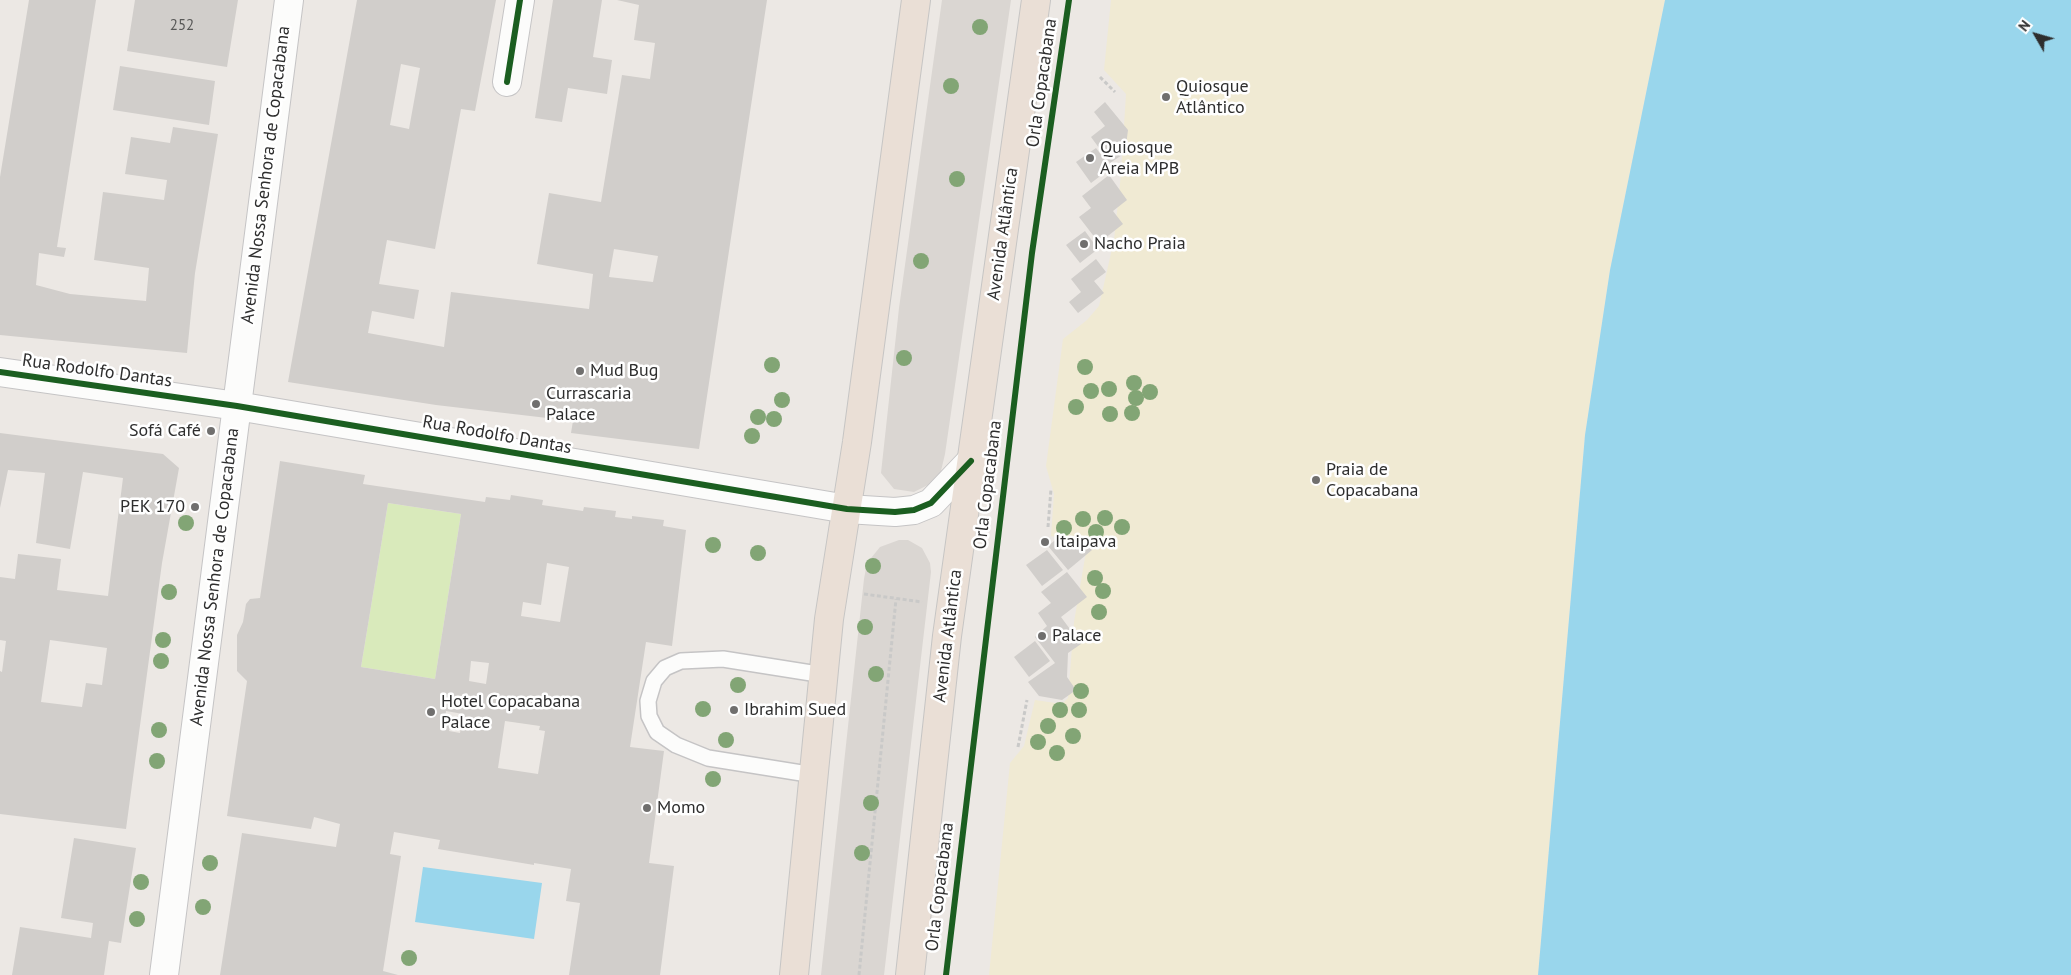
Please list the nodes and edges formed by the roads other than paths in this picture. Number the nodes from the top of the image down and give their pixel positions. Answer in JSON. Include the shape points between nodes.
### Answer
{"nodes":[{"id":1,"x":289,"y":0,"type":"edge"},
{"id":2,"x":520,"y":0,"type":"edge"},
{"id":3,"x":916,"y":0,"type":"edge"},
{"id":4,"x":1036,"y":0,"type":"edge"},
{"id":5,"x":507,"y":82,"type":"dead end"},
{"id":6,"x":0,"y":372,"type":"edge"},
{"id":7,"x":237,"y":406,"type":"junction"},
{"id":8,"x":971,"y":461,"type":"junction"},
{"id":9,"x":847,"y":509,"type":"junction"},
{"id":10,"x":824,"y":675,"type":"junction"},
{"id":11,"x":814,"y":775,"type":"junction"},
{"id":12,"x":164,"y":975,"type":"edge"},
{"id":13,"x":794,"y":975,"type":"edge"},
{"id":14,"x":910,"y":975,"type":"edge"}],
"edges":[{"from":1,"to":7,"type":"street","name":"Avenida Nossa Senhora de Copacabana"},
{"from":2,"to":5,"type":"street"},
{"from":3,"to":9,"type":"highway"},
{"from":4,"to":8,"type":"highway","name":"Avenida Atlântica"},
{"from":6,"to":7,"type":"street","name":"Rua Rodolfo Dantas"},
{"from":7,"to":9,"type":"street","name":"Rua Rodolfo Dantas"},
{"from":7,"to":12,"type":"street","name":"Avenida Nossa Senhora de Copacabana"},
{"from":8,"to":9,"type":"street","name":"Rua Rodolfo Dantas","via":[[930,502],[914,510]]},
{"from":8,"to":14,"type":"highway","name":"Avenida Atlântica","via":[[947,636]]},
{"from":9,"to":10,"type":"highway","via":[[829,619]]},
{"from":10,"to":11,"type":"highway"},
{"from":10,"to":11,"type":"lane","via":[[723,659],[681,661],[665,668],[654,681],[648,701],[649,716],[657,732],[676,746],[708,758]]},
{"from":11,"to":13,"type":"highway"}]}
